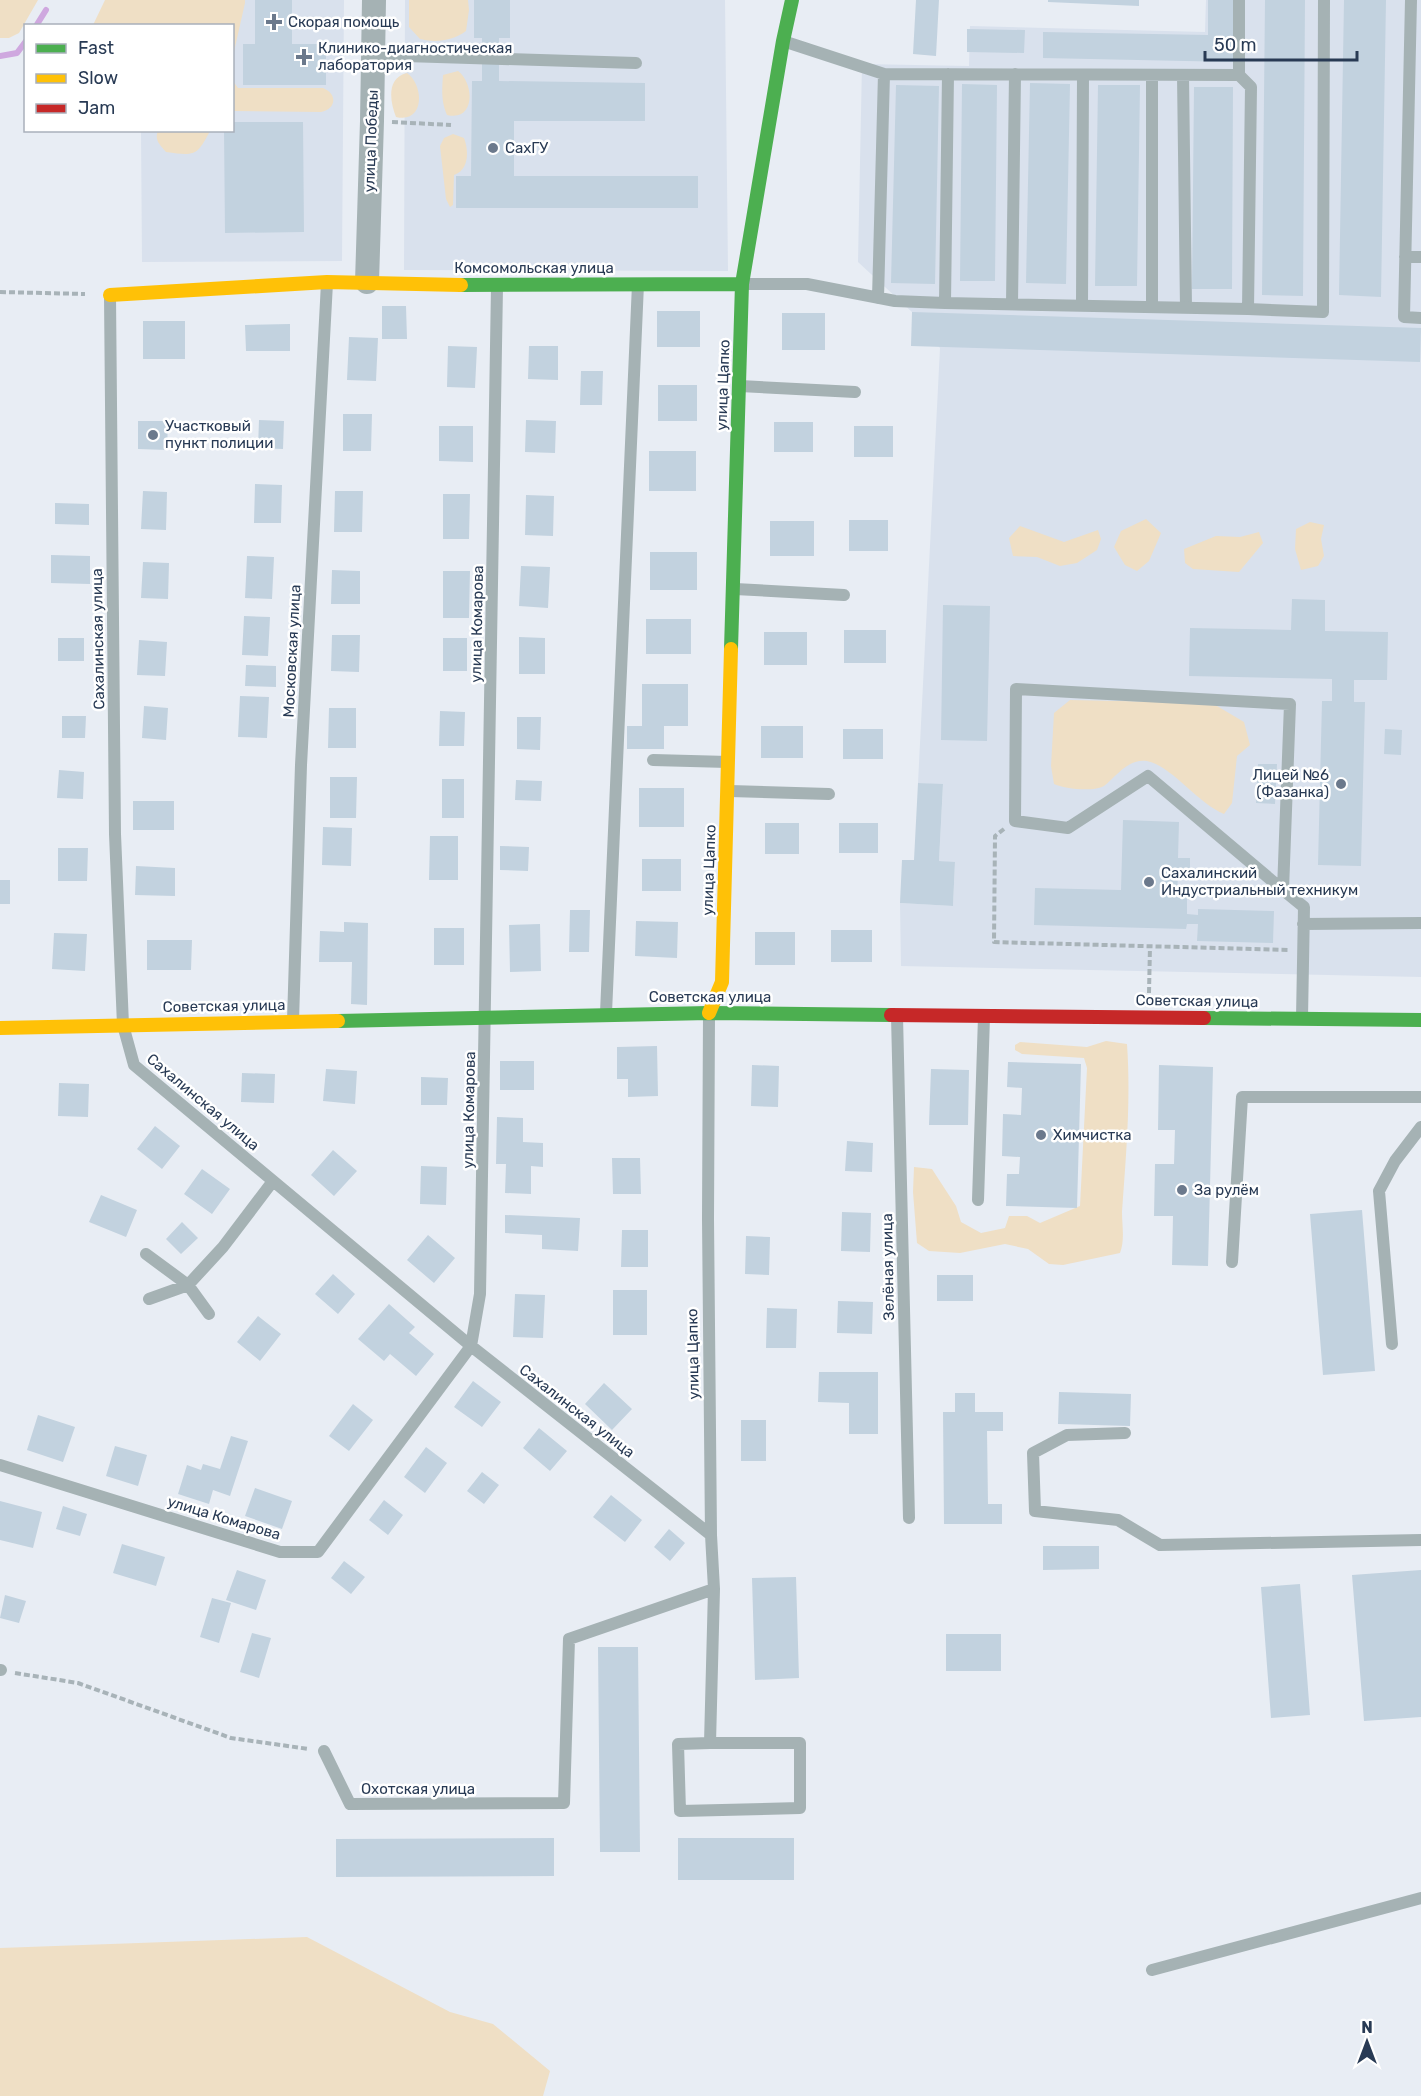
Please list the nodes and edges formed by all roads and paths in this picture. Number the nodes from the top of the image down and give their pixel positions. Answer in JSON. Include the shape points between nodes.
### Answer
{"nodes":[{"id":1,"x":374,"y":0,"type":"edge"},
{"id":2,"x":792,"y":0,"type":"edge"},
{"id":3,"x":1239,"y":0,"type":"edge"},
{"id":4,"x":1324,"y":0,"type":"edge"},
{"id":5,"x":1411,"y":0,"type":"edge"},
{"id":6,"x":783,"y":41,"type":"junction"},
{"id":7,"x":373,"y":55,"type":"junction"},
{"id":8,"x":1416,"y":57,"type":"edge"},
{"id":9,"x":636,"y":63,"type":"dead end"},
{"id":10,"x":884,"y":74,"type":"junction"},
{"id":11,"x":948,"y":74,"type":"junction"},
{"id":12,"x":1015,"y":75,"type":"junction"},
{"id":13,"x":1083,"y":75,"type":"junction"},
{"id":14,"x":1152,"y":75,"type":"junction"},
{"id":15,"x":1183,"y":75,"type":"junction"},
{"id":16,"x":1239,"y":75,"type":"junction"},
{"id":17,"x":372,"y":121,"type":"junction"},
{"id":18,"x":451,"y":125,"type":"dead end"},
{"id":19,"x":1415,"y":127,"type":"edge"},
{"id":20,"x":1407,"y":195,"type":"junction"},
{"id":21,"x":1421,"y":195,"type":"edge"},
{"id":22,"x":1405,"y":257,"type":"junction"},
{"id":23,"x":1421,"y":258,"type":"edge"},
{"id":24,"x":327,"y":282,"type":"junction"},
{"id":25,"x":367,"y":282,"type":"junction"},
{"id":26,"x":638,"y":283,"type":"junction"},
{"id":27,"x":742,"y":284,"type":"junction"},
{"id":28,"x":497,"y":286,"type":"junction"},
{"id":29,"x":0,"y":292,"type":"edge"},
{"id":30,"x":110,"y":295,"type":"junction"},
{"id":31,"x":878,"y":298,"type":"junction"},
{"id":32,"x":945,"y":303,"type":"junction"},
{"id":33,"x":1012,"y":304,"type":"junction"},
{"id":34,"x":1082,"y":306,"type":"junction"},
{"id":35,"x":1152,"y":308,"type":"junction"},
{"id":36,"x":1186,"y":308,"type":"junction"},
{"id":37,"x":1248,"y":309,"type":"junction"},
{"id":38,"x":1421,"y":318,"type":"edge"},
{"id":39,"x":739,"y":386,"type":"junction"},
{"id":40,"x":855,"y":393,"type":"dead end"},
{"id":41,"x":734,"y":589,"type":"junction"},
{"id":42,"x":844,"y":594,"type":"dead end"},
{"id":43,"x":653,"y":760,"type":"dead end"},
{"id":44,"x":729,"y":762,"type":"junction"},
{"id":45,"x":729,"y":790,"type":"junction"},
{"id":46,"x":828,"y":794,"type":"dead end"},
{"id":47,"x":1015,"y":821,"type":"junction"},
{"id":48,"x":1283,"y":890,"type":"junction"},
{"id":49,"x":1421,"y":923,"type":"edge"},
{"id":50,"x":1303,"y":924,"type":"junction"},
{"id":51,"x":1150,"y":946,"type":"junction"},
{"id":52,"x":1303,"y":950,"type":"junction"},
{"id":53,"x":1149,"y":997,"type":"dead end"},
{"id":54,"x":708,"y":1013,"type":"junction"},
{"id":55,"x":606,"y":1015,"type":"junction"},
{"id":56,"x":897,"y":1015,"type":"junction"},
{"id":57,"x":984,"y":1016,"type":"junction"},
{"id":58,"x":486,"y":1017,"type":"junction"},
{"id":59,"x":1302,"y":1019,"type":"junction"},
{"id":60,"x":1421,"y":1020,"type":"edge"},
{"id":61,"x":293,"y":1021,"type":"junction"},
{"id":62,"x":123,"y":1025,"type":"junction"},
{"id":63,"x":0,"y":1028,"type":"edge"},
{"id":64,"x":1421,"y":1097,"type":"edge"},
{"id":65,"x":1421,"y":1127,"type":"edge"},
{"id":66,"x":273,"y":1181,"type":"junction"},
{"id":67,"x":978,"y":1200,"type":"dead end"},
{"id":68,"x":146,"y":1254,"type":"dead end"},
{"id":69,"x":1232,"y":1262,"type":"dead end"},
{"id":70,"x":188,"y":1285,"type":"junction"},
{"id":71,"x":148,"y":1299,"type":"dead end"},
{"id":72,"x":209,"y":1314,"type":"dead end"},
{"id":73,"x":1392,"y":1344,"type":"dead end"},
{"id":74,"x":471,"y":1346,"type":"junction"},
{"id":75,"x":1125,"y":1433,"type":"dead end"},
{"id":76,"x":0,"y":1465,"type":"edge"},
{"id":77,"x":909,"y":1518,"type":"dead end"},
{"id":78,"x":711,"y":1535,"type":"junction"},
{"id":79,"x":1421,"y":1540,"type":"edge"},
{"id":80,"x":714,"y":1589,"type":"junction"},
{"id":81,"x":1,"y":1670,"type":"edge"},
{"id":82,"x":710,"y":1743,"type":"junction"},
{"id":83,"x":324,"y":1751,"type":"joint"},
{"id":84,"x":1421,"y":1898,"type":"edge"},
{"id":85,"x":1152,"y":1970,"type":"dead end"}],
"edges":[{"from":1,"to":7,"type":"street","name":"улица Победы"},
{"from":2,"to":6,"type":"street","name":"улица Цапко"},
{"from":3,"to":16,"type":"lane"},
{"from":4,"to":37,"type":"lane","via":[[1323,312]]},
{"from":5,"to":8,"type":"lane"},
{"from":6,"to":10,"type":"lane"},
{"from":6,"to":27,"type":"street","name":"улица Цапко"},
{"from":7,"to":9,"type":"lane"},
{"from":7,"to":17,"type":"street","name":"улица Победы"},
{"from":8,"to":19,"type":"lane"},
{"from":10,"to":11,"type":"lane"},
{"from":10,"to":31,"type":"lane"},
{"from":11,"to":12,"type":"lane"},
{"from":11,"to":32,"type":"lane"},
{"from":12,"to":13,"type":"lane"},
{"from":12,"to":33,"type":"lane"},
{"from":13,"to":14,"type":"lane"},
{"from":13,"to":34,"type":"lane"},
{"from":14,"to":15,"type":"lane"},
{"from":14,"to":35,"type":"lane"},
{"from":15,"to":16,"type":"lane"},
{"from":15,"to":36,"type":"lane"},
{"from":16,"to":37,"type":"lane","via":[[1251,87]]},
{"from":17,"to":18,"type":"path"},
{"from":17,"to":25,"type":"street","name":"улица Победы"},
{"from":19,"to":20,"type":"lane"},
{"from":20,"to":21,"type":"lane"},
{"from":20,"to":22,"type":"lane"},
{"from":22,"to":23,"type":"lane"},
{"from":22,"to":38,"type":"lane","via":[[1404,317]]},
{"from":24,"to":25,"type":"street","name":"Комсомольская улица"},
{"from":24,"to":30,"type":"street","name":"Комсомольская улица"},
{"from":24,"to":61,"type":"lane","name":"Московская улица","via":[[301,765]]},
{"from":25,"to":28,"type":"street","name":"Комсомольская улица"},
{"from":26,"to":27,"type":"street","name":"Комсомольская улица"},
{"from":26,"to":28,"type":"street","name":"Комсомольская улица"},
{"from":26,"to":55,"type":"lane"},
{"from":27,"to":31,"type":"lane","via":[[807,284]]},
{"from":27,"to":39,"type":"street","name":"улица Цапко"},
{"from":28,"to":58,"type":"lane","name":"улица Комарова"},
{"from":29,"to":30,"type":"path"},
{"from":30,"to":62,"type":"lane","name":"Сахалинская улица","via":[[115,834]]},
{"from":31,"to":32,"type":"lane"},
{"from":32,"to":33,"type":"lane"},
{"from":33,"to":34,"type":"lane"},
{"from":34,"to":35,"type":"lane"},
{"from":35,"to":36,"type":"lane"},
{"from":36,"to":37,"type":"lane"},
{"from":39,"to":40,"type":"lane"},
{"from":39,"to":41,"type":"street","name":"улица Цапко"},
{"from":41,"to":42,"type":"lane"},
{"from":41,"to":44,"type":"street","name":"улица Цапко"},
{"from":43,"to":44,"type":"lane"},
{"from":44,"to":45,"type":"street","name":"улица Цапко"},
{"from":45,"to":46,"type":"lane"},
{"from":45,"to":54,"type":"street","name":"улица Цапко","via":[[722,982]]},
{"from":47,"to":48,"type":"lane","via":[[1068,828],[1148,776]]},
{"from":47,"to":48,"type":"lane","via":[[1016,689],[1290,704]]},
{"from":47,"to":51,"type":"path","via":[[995,836],[994,942]]},
{"from":48,"to":50,"type":"lane","via":[[1304,907]]},
{"from":49,"to":50,"type":"lane"},
{"from":50,"to":52,"type":"lane"},
{"from":51,"to":52,"type":"path"},
{"from":51,"to":53,"type":"path"},
{"from":52,"to":59,"type":"lane"},
{"from":54,"to":55,"type":"street","name":"Советская улица"},
{"from":54,"to":56,"type":"street","name":"Советская улица"},
{"from":54,"to":78,"type":"lane","name":"улица Цапко"},
{"from":55,"to":58,"type":"street","name":"Советская улица"},
{"from":56,"to":57,"type":"street","name":"Советская улица"},
{"from":56,"to":77,"type":"lane","name":"Зелёная улица"},
{"from":57,"to":59,"type":"street","name":"Советская улица"},
{"from":57,"to":67,"type":"lane"},
{"from":58,"to":61,"type":"street","name":"Советская улица"},
{"from":58,"to":74,"type":"lane","name":"улица Комарова","via":[[480,1294]]},
{"from":59,"to":60,"type":"street","name":"Советская улица"},
{"from":61,"to":62,"type":"street","name":"Советская улица"},
{"from":62,"to":63,"type":"street","name":"Советская улица"},
{"from":62,"to":66,"type":"lane","name":"Сахалинская улица","via":[[134,1065]]},
{"from":64,"to":69,"type":"lane","via":[[1242,1097]]},
{"from":65,"to":73,"type":"lane","via":[[1395,1161],[1379,1191]]},
{"from":66,"to":70,"type":"lane","via":[[223,1247]]},
{"from":66,"to":74,"type":"lane","name":"Сахалинская улица"},
{"from":68,"to":70,"type":"lane"},
{"from":70,"to":71,"type":"lane"},
{"from":70,"to":72,"type":"lane"},
{"from":74,"to":76,"type":"lane","name":"улица Комарова","via":[[318,1552],[280,1552]]},
{"from":74,"to":78,"type":"lane","name":"Сахалинская улица"},
{"from":75,"to":79,"type":"lane","via":[[1067,1434],[1033,1453],[1035,1511],[1118,1520],[1160,1545]]},
{"from":78,"to":80,"type":"lane","name":"улица Цапко"},
{"from":80,"to":82,"type":"lane","name":"улица Цапко"},
{"from":80,"to":83,"type":"lane","name":"Охотская улица","via":[[569,1639],[564,1803],[350,1804]]},
{"from":81,"to":83,"type":"path","via":[[78,1683],[231,1738]]},
{"from":82,"to":82,"type":"lane","via":[[678,1744],[680,1811],[800,1808],[800,1743]]},
{"from":84,"to":85,"type":"lane"}]}
